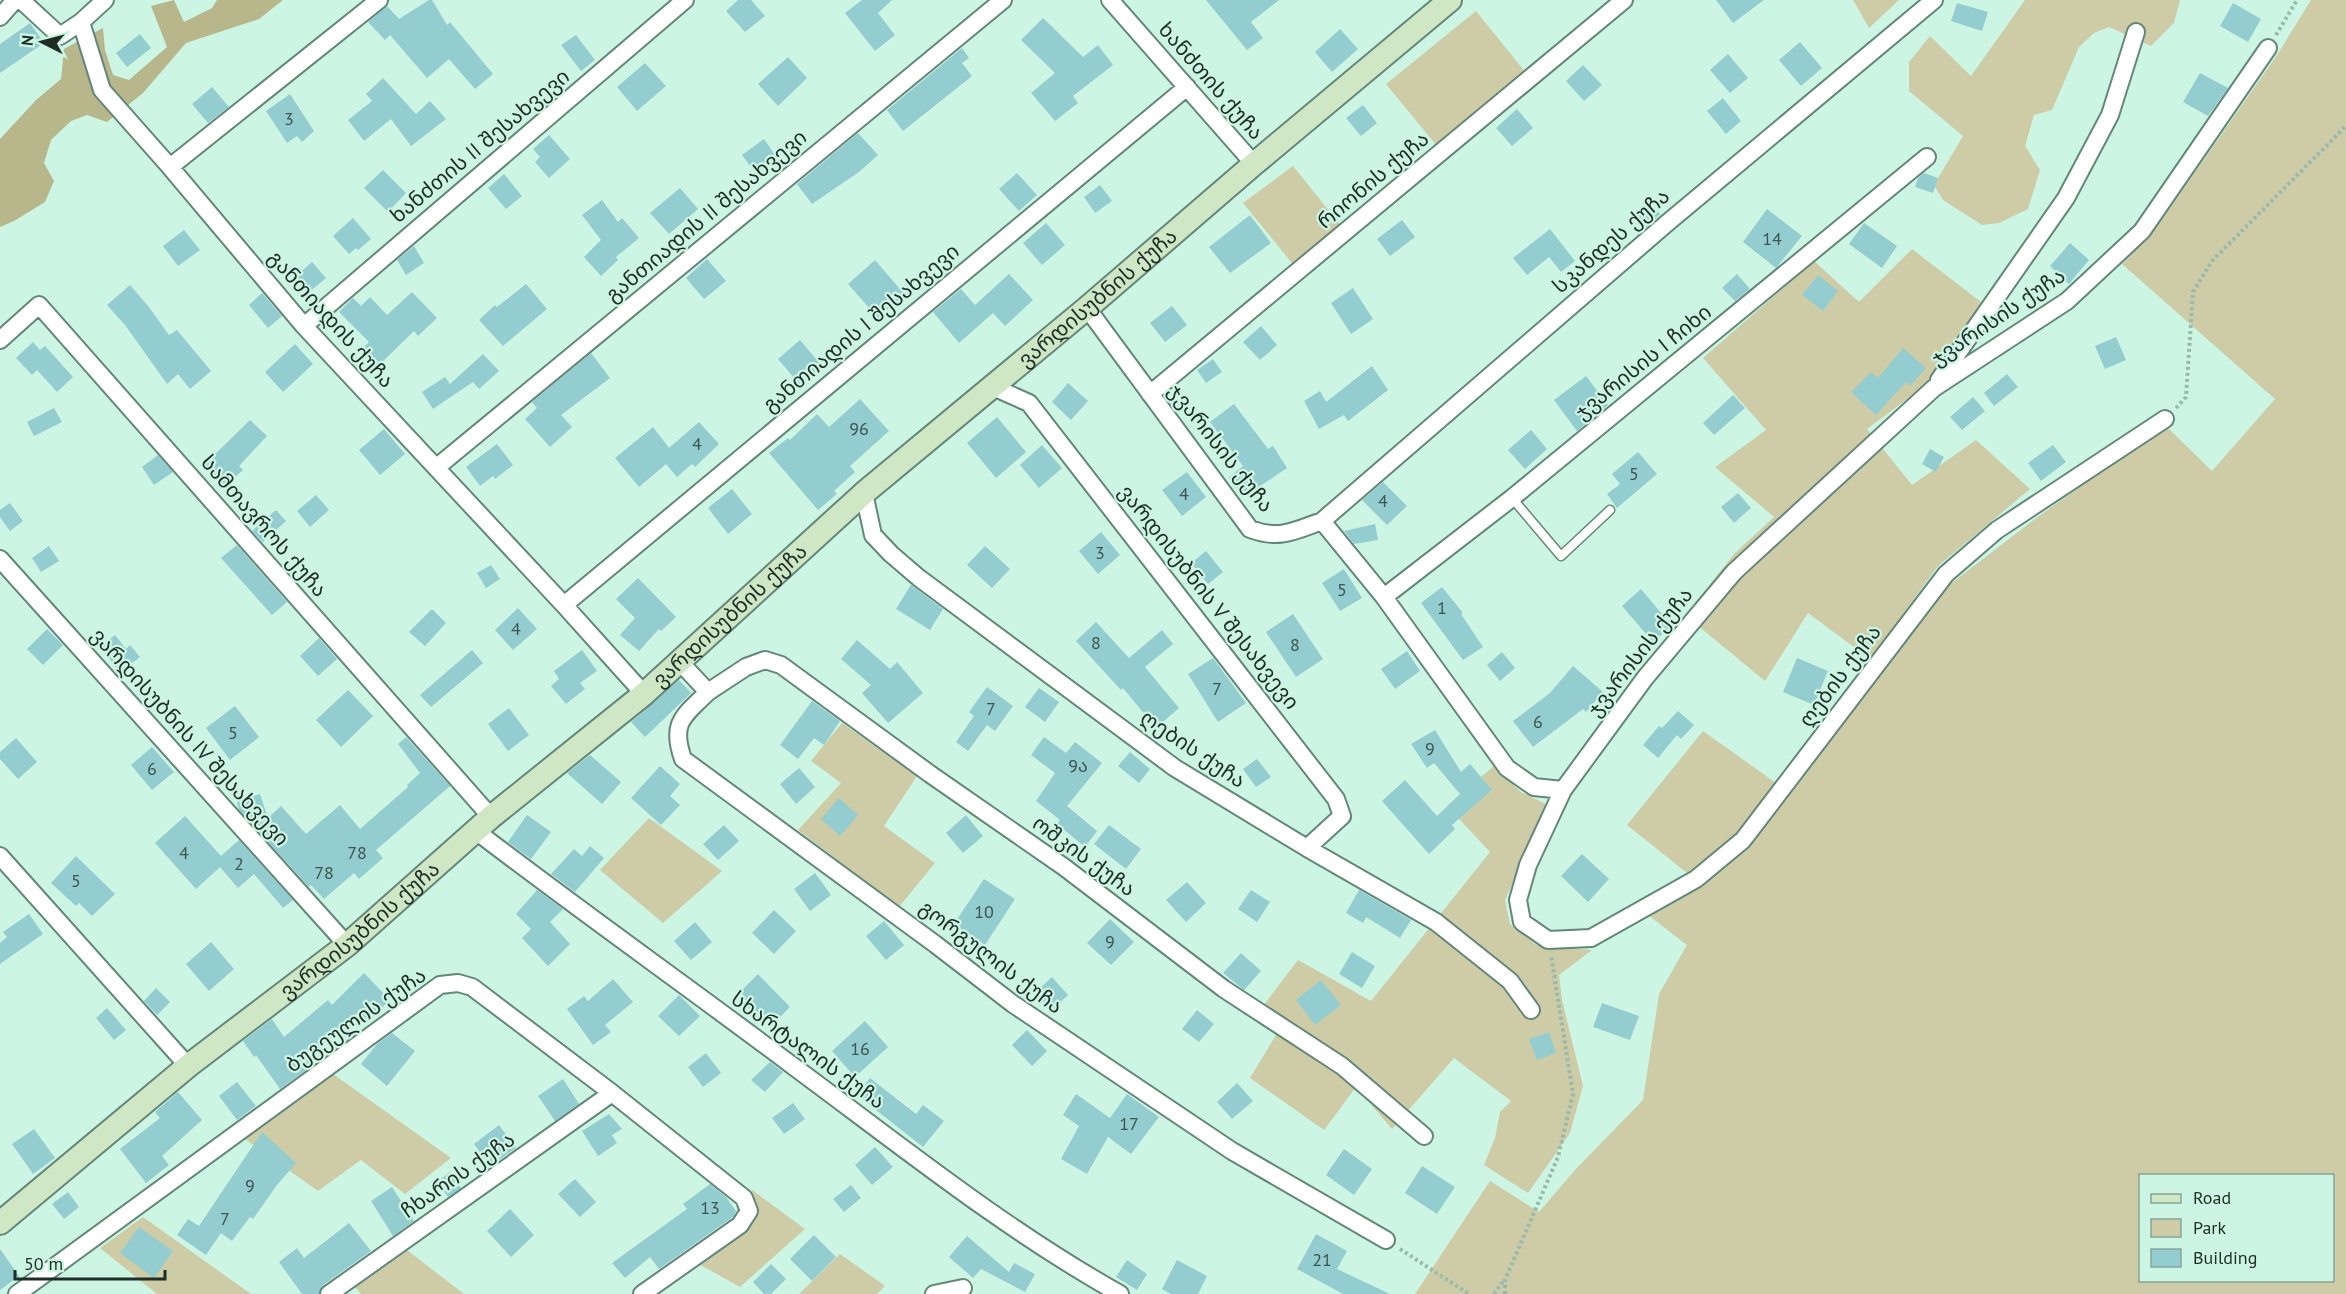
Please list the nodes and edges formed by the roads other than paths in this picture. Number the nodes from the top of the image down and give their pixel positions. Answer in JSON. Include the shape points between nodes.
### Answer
{"nodes":[{"id":1,"x":15,"y":0,"type":"edge"},
{"id":2,"x":21,"y":0,"type":"edge"},
{"id":3,"x":105,"y":0,"type":"edge"},
{"id":4,"x":379,"y":0,"type":"edge"},
{"id":5,"x":685,"y":0,"type":"edge"},
{"id":6,"x":1003,"y":0,"type":"edge"},
{"id":7,"x":1450,"y":0,"type":"edge"},
{"id":8,"x":1624,"y":0,"type":"edge"},
{"id":9,"x":1934,"y":0,"type":"edge"},
{"id":10,"x":1114,"y":2,"type":"edge"},
{"id":11,"x":0,"y":17,"type":"edge"},
{"id":12,"x":81,"y":22,"type":"junction"},
{"id":13,"x":2136,"y":32,"type":"dead end"},
{"id":14,"x":2268,"y":48,"type":"road end"},
{"id":15,"x":1187,"y":87,"type":"junction"},
{"id":16,"x":1927,"y":157,"type":"dead end"},
{"id":17,"x":1254,"y":164,"type":"junction"},
{"id":18,"x":170,"y":167,"type":"junction"},
{"id":19,"x":1087,"y":309,"type":"junction"},
{"id":20,"x":304,"y":326,"type":"junction"},
{"id":21,"x":0,"y":340,"type":"edge"},
{"id":22,"x":993,"y":387,"type":"junction"},
{"id":23,"x":1934,"y":388,"type":"junction"},
{"id":24,"x":1150,"y":394,"type":"junction"},
{"id":25,"x":2165,"y":419,"type":"road end"},
{"id":26,"x":437,"y":467,"type":"junction"},
{"id":27,"x":864,"y":493,"type":"junction"},
{"id":28,"x":1512,"y":498,"type":"junction"},
{"id":29,"x":1610,"y":510,"type":"dead end"},
{"id":30,"x":1322,"y":521,"type":"junction"},
{"id":31,"x":0,"y":559,"type":"edge"},
{"id":32,"x":1384,"y":597,"type":"junction"},
{"id":33,"x":564,"y":604,"type":"junction"},
{"id":34,"x":679,"y":661,"type":"junction"},
{"id":35,"x":708,"y":692,"type":"junction"},
{"id":36,"x":645,"y":694,"type":"junction"},
{"id":37,"x":1563,"y":790,"type":"junction"},
{"id":38,"x":484,"y":824,"type":"junction"},
{"id":39,"x":1307,"y":848,"type":"junction"},
{"id":40,"x":0,"y":856,"type":"edge"},
{"id":41,"x":1548,"y":940,"type":"joint"},
{"id":42,"x":347,"y":945,"type":"junction"},
{"id":43,"x":1532,"y":1010,"type":"dead end"},
{"id":44,"x":188,"y":1066,"type":"junction"},
{"id":45,"x":612,"y":1093,"type":"junction"},
{"id":46,"x":1424,"y":1136,"type":"dead end"},
{"id":47,"x":0,"y":1223,"type":"edge"},
{"id":48,"x":1386,"y":1240,"type":"road end"},
{"id":49,"x":963,"y":1288,"type":"dead end"},
{"id":50,"x":17,"y":1294,"type":"edge"},
{"id":51,"x":329,"y":1294,"type":"edge"},
{"id":52,"x":642,"y":1294,"type":"edge"},
{"id":53,"x":934,"y":1294,"type":"edge"},
{"id":54,"x":1120,"y":1294,"type":"edge"}],
"edges":[{"from":1,"to":11,"type":"street"},
{"from":2,"to":12,"type":"street","via":[[60,36]]},
{"from":3,"to":12,"type":"street"},
{"from":4,"to":18,"type":"street"},
{"from":5,"to":20,"type":"street","name":"ხანძთის II შესახვევი"},
{"from":6,"to":26,"type":"street","name":"განთიადის II შესახვევი"},
{"from":7,"to":17,"type":"street","name":"ვარდისუბნის ქუჩა"},
{"from":8,"to":24,"type":"street","name":"რიონის ქუჩა"},
{"from":9,"to":30,"type":"street","name":"სკანდეს ქუჩა","via":[[1666,224]]},
{"from":10,"to":15,"type":"street","name":"ხანძთის ქუჩა"},
{"from":12,"to":18,"type":"street","name":"განთიადის ქუჩა","via":[[102,90]]},
{"from":13,"to":23,"type":"street","via":[[2110,116],[2066,198]]},
{"from":14,"to":23,"type":"street","name":"ჯვარისის ქუჩა","via":[[2142,231],[2067,301]]},
{"from":15,"to":17,"type":"street","name":"ხანძთის ქუჩა"},
{"from":15,"to":33,"type":"street","name":"განთიადის I შესახვევი"},
{"from":16,"to":28,"type":"street","name":"ჯვარისის I ჩიხი"},
{"from":17,"to":19,"type":"street","name":"ვარდისუბნის ქუჩა"},
{"from":18,"to":20,"type":"street","name":"განთიადის ქუჩა"},
{"from":19,"to":22,"type":"street","name":"ვარდისუბნის ქუჩა"},
{"from":19,"to":24,"type":"street","name":"ჯვარისის ქუჩა"},
{"from":20,"to":26,"type":"street","name":"განთიადის ქუჩა"},
{"from":21,"to":38,"type":"street","name":"სამთავროს ქუჩა","via":[[39,305]]},
{"from":22,"to":27,"type":"street","name":"ვარდისუბნის ქუჩა"},
{"from":22,"to":39,"type":"street","name":"ვარდისუბნის V შესახვევი","via":[[1029,402],[1336,799],[1342,816]]},
{"from":23,"to":37,"type":"street","name":"ჯვარისის ქუჩა","via":[[1734,572],[1645,678]]},
{"from":24,"to":30,"type":"street","name":"ჯვარისის ქუჩა","via":[[1250,529],[1265,535],[1284,535]]},
{"from":25,"to":41,"type":"street","name":"ღების ქუჩა","via":[[1997,530],[1946,574],[1743,840],[1696,879],[1591,938]]},
{"from":26,"to":33,"type":"street","name":"განთიადის ქუჩა"},
{"from":27,"to":34,"type":"street","name":"ვარდისუბნის ქუჩა"},
{"from":27,"to":39,"type":"street","name":"ღების ქუჩა","via":[[873,536],[919,578],[1174,768]]},
{"from":28,"to":29,"type":"lane","via":[[1561,556]]},
{"from":28,"to":32,"type":"street","name":"ჯვარისის I ჩიხი"},
{"from":30,"to":32,"type":"street"},
{"from":31,"to":42,"type":"street","name":"ვარდისუბნის IV შესახვევი"},
{"from":32,"to":37,"type":"street","via":[[1508,768],[1534,787]]},
{"from":33,"to":36,"type":"street","name":"განთიადის ქუჩა"},
{"from":34,"to":35,"type":"street"},
{"from":34,"to":36,"type":"street","name":"ვარდისუბნის ქუჩა"},
{"from":35,"to":46,"type":"street","name":"ოშკის ქუჩა","via":[[746,667],[765,660],[781,665],[1064,867],[1224,989],[1342,1066]]},
{"from":35,"to":48,"type":"street","name":"გორგულის ქუჩა","via":[[680,721],[677,742],[683,759],[1013,1004],[1232,1151]]},
{"from":36,"to":38,"type":"street","name":"ვარდისუბნის ქუჩა"},
{"from":37,"to":41,"type":"street","name":"ჯვარისის ქუჩა","via":[[1528,865],[1518,900],[1522,922]]},
{"from":38,"to":42,"type":"street","name":"ვარდისუბნის ქუჩა"},
{"from":38,"to":54,"type":"street","name":"სხარტალის ქუჩა","via":[[588,917],[990,1214]]},
{"from":39,"to":43,"type":"street","name":"ღების ქუჩა","via":[[1436,922],[1510,981]]},
{"from":40,"to":44,"type":"street"},
{"from":42,"to":44,"type":"street","name":"ვარდისუბნის ქუჩა"},
{"from":44,"to":47,"type":"street","name":"ვარდისუბნის ქუჩა"},
{"from":45,"to":50,"type":"street","name":"ბუგეულის ქუჩა","via":[[472,987],[458,983],[440,985]]},
{"from":45,"to":51,"type":"street","name":"ჩხარის ქუჩა"},
{"from":45,"to":52,"type":"street","name":"ბუგეულის ქუჩა","via":[[744,1198],[749,1211],[741,1225]]},
{"from":49,"to":53,"type":"street"}]}
